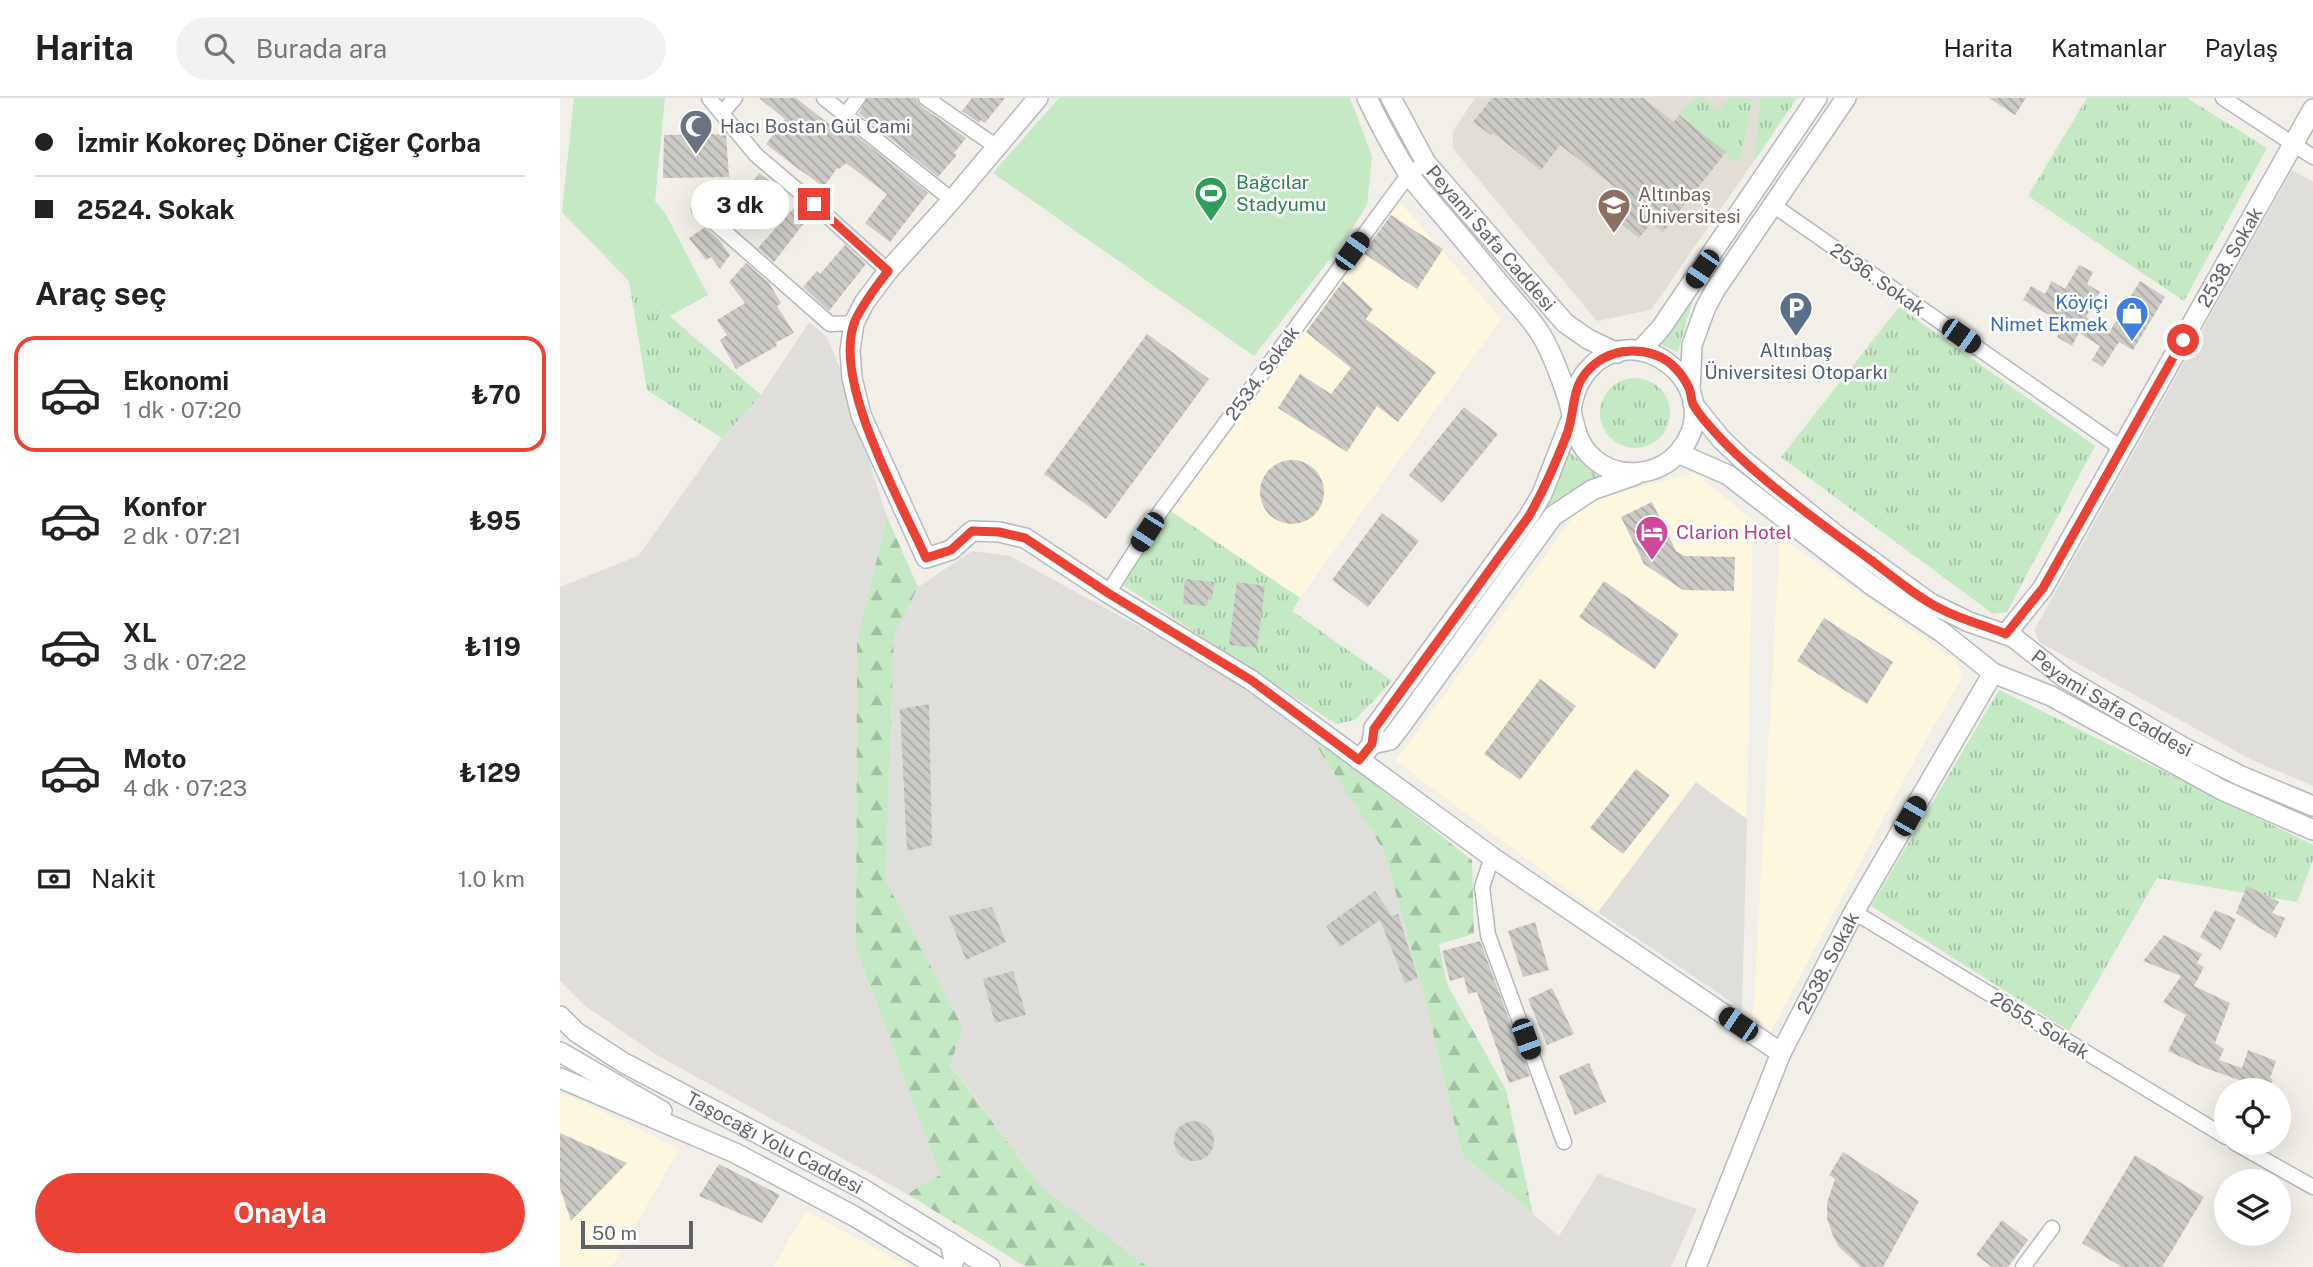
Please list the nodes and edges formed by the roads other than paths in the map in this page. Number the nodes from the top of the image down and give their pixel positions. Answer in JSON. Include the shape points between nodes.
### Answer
{"nodes":[{"id":1,"x":709,"y":98,"type":"edge"},
{"id":2,"x":735,"y":98,"type":"edge"},
{"id":3,"x":824,"y":98,"type":"edge"},
{"id":4,"x":858,"y":98,"type":"edge"},
{"id":5,"x":926,"y":98,"type":"edge"},
{"id":6,"x":1038,"y":98,"type":"edge"},
{"id":7,"x":1367,"y":98,"type":"edge"},
{"id":8,"x":1391,"y":98,"type":"edge"},
{"id":9,"x":1817,"y":98,"type":"edge"},
{"id":10,"x":1846,"y":98,"type":"edge"},
{"id":11,"x":2223,"y":98,"type":"edge"},
{"id":12,"x":2313,"y":109,"type":"edge"},
{"id":13,"x":722,"y":113,"type":"junction"},
{"id":14,"x":846,"y":114,"type":"junction"},
{"id":15,"x":2294,"y":144,"type":"junction"},
{"id":16,"x":998,"y":147,"type":"junction"},
{"id":17,"x":2313,"y":157,"type":"edge"},
{"id":18,"x":1426,"y":163,"type":"junction"},
{"id":19,"x":1409,"y":174,"type":"junction"},
{"id":20,"x":952,"y":200,"type":"junction"},
{"id":21,"x":1773,"y":205,"type":"junction"},
{"id":22,"x":699,"y":209,"type":"dead end"},
{"id":23,"x":888,"y":271,"type":"junction"},
{"id":24,"x":854,"y":323,"type":"junction"},
{"id":25,"x":1640,"y":351,"type":"junction"},
{"id":26,"x":1617,"y":353,"type":"junction"},
{"id":27,"x":1691,"y":398,"type":"junction"},
{"id":28,"x":1572,"y":414,"type":"junction"},
{"id":29,"x":2121,"y":448,"type":"junction"},
{"id":30,"x":1678,"y":453,"type":"junction"},
{"id":31,"x":1646,"y":472,"type":"junction"},
{"id":32,"x":2043,"y":588,"type":"junction"},
{"id":33,"x":1108,"y":593,"type":"junction"},
{"id":34,"x":2002,"y":632,"type":"junction"},
{"id":35,"x":2023,"y":645,"type":"junction"},
{"id":36,"x":1988,"y":669,"type":"junction"},
{"id":37,"x":2012,"y":679,"type":"junction"},
{"id":38,"x":1372,"y":744,"type":"junction"},
{"id":39,"x":1359,"y":760,"type":"junction"},
{"id":40,"x":2313,"y":806,"type":"edge"},
{"id":41,"x":2313,"y":830,"type":"edge"},
{"id":42,"x":1492,"y":857,"type":"junction"},
{"id":43,"x":1854,"y":912,"type":"junction"},
{"id":44,"x":560,"y":1016,"type":"edge"},
{"id":45,"x":560,"y":1052,"type":"edge"},
{"id":46,"x":1781,"y":1054,"type":"junction"},
{"id":47,"x":560,"y":1079,"type":"edge"},
{"id":48,"x":2214,"y":1131,"type":"edge"},
{"id":49,"x":1564,"y":1142,"type":"dead end"},
{"id":50,"x":735,"y":1153,"type":"junction"},
{"id":51,"x":2256,"y":1155,"type":"edge"},
{"id":52,"x":2313,"y":1187,"type":"edge"},
{"id":53,"x":2052,"y":1228,"type":"dead end"},
{"id":54,"x":950,"y":1242,"type":"junction"},
{"id":55,"x":938,"y":1267,"type":"edge"},
{"id":56,"x":951,"y":1267,"type":"edge"},
{"id":57,"x":990,"y":1267,"type":"edge"},
{"id":58,"x":1696,"y":1267,"type":"edge"},
{"id":59,"x":2023,"y":1267,"type":"edge"}],
"edges":[{"from":1,"to":13,"type":"street"},
{"from":2,"to":13,"type":"street"},
{"from":3,"to":14,"type":"street"},
{"from":4,"to":14,"type":"street"},
{"from":5,"to":16,"type":"street"},
{"from":6,"to":16,"type":"street"},
{"from":7,"to":19,"type":"street"},
{"from":8,"to":18,"type":"street","name":"Peyami Safa Caddesi"},
{"from":9,"to":25,"type":"street","via":[[1661,328]]},
{"from":10,"to":21,"type":"street"},
{"from":11,"to":15,"type":"street"},
{"from":12,"to":15,"type":"street","name":"2538. Sokak"},
{"from":13,"to":23,"type":"street","via":[[756,155]]},
{"from":14,"to":20,"type":"street"},
{"from":15,"to":17,"type":"street"},
{"from":15,"to":29,"type":"street","name":"2538. Sokak"},
{"from":16,"to":20,"type":"street"},
{"from":18,"to":19,"type":"street","name":"2534. Sokak"},
{"from":18,"to":26,"type":"street","name":"Peyami Safa Caddesi","via":[[1565,323]]},
{"from":19,"to":28,"type":"street","via":[[1540,332]]},
{"from":19,"to":33,"type":"street","name":"2534. Sokak","via":[[1160,512]]},
{"from":20,"to":23,"type":"street"},
{"from":21,"to":27,"type":"street","via":[[1705,309],[1692,345]]},
{"from":21,"to":29,"type":"street","name":"2536. Sokak"},
{"from":22,"to":24,"type":"street","via":[[830,324]]},
{"from":23,"to":24,"type":"street"},
{"from":24,"to":33,"type":"street","via":[[852,378],[862,415],[926,558],[951,550],[972,531],[999,532],[1025,538]]},
{"from":25,"to":26,"type":"street"},
{"from":25,"to":27,"type":"street","via":[[1670,363],[1681,374]]},
{"from":26,"to":28,"type":"street","via":[[1587,370],[1576,389]]},
{"from":27,"to":30,"type":"street","via":[[1691,430]]},
{"from":27,"to":34,"type":"street","name":"Peyami Safa Caddesi","via":[[1742,459],[1846,542],[1930,603]]},
{"from":28,"to":31,"type":"street","via":[[1581,445],[1594,459],[1609,469]]},
{"from":28,"to":38,"type":"street","via":[[1535,505],[1374,729]]},
{"from":29,"to":32,"type":"street","name":"2538. Sokak"},
{"from":30,"to":31,"type":"street"},
{"from":30,"to":36,"type":"street","name":"Peyami Safa Caddesi","via":[[1728,475]]},
{"from":31,"to":38,"type":"street","via":[[1592,490],[1553,516],[1390,740]]},
{"from":32,"to":34,"type":"street"},
{"from":32,"to":35,"type":"street"},
{"from":33,"to":39,"type":"street","via":[[1251,680]]},
{"from":34,"to":35,"type":"street","name":"Peyami Safa Caddesi"},
{"from":34,"to":36,"type":"street","via":[[1991,637],[1984,648]]},
{"from":35,"to":37,"type":"street","via":[[2024,666]]},
{"from":35,"to":40,"type":"street","name":"Peyami Safa Caddesi","via":[[2065,678],[2181,746]]},
{"from":36,"to":37,"type":"street","name":"Peyami Safa Caddesi"},
{"from":36,"to":43,"type":"street","name":"2538. Sokak"},
{"from":37,"to":41,"type":"street","name":"Peyami Safa Caddesi","via":[[2222,790]]},
{"from":38,"to":39,"type":"street"},
{"from":39,"to":42,"type":"street"},
{"from":42,"to":46,"type":"street"},
{"from":42,"to":49,"type":"street","via":[[1482,887],[1488,935]]},
{"from":43,"to":46,"type":"street","name":"2538. Sokak"},
{"from":43,"to":48,"type":"street","name":"2655. Sokak"},
{"from":44,"to":54,"type":"street","name":"Taşocağı Yolu Caddesi","via":[[624,1063],[863,1189]]},
{"from":45,"to":50,"type":"street"},
{"from":46,"to":58,"type":"street","name":"2538. Sokak"},
{"from":47,"to":50,"type":"street","name":"Taşocağı Yolu Caddesi"},
{"from":50,"to":55,"type":"street","name":"Taşocağı Yolu Caddesi"},
{"from":51,"to":52,"type":"street"},
{"from":53,"to":59,"type":"street"},
{"from":54,"to":56,"type":"street"},
{"from":54,"to":57,"type":"street","name":"Taşocağı Yolu Caddesi"}]}
